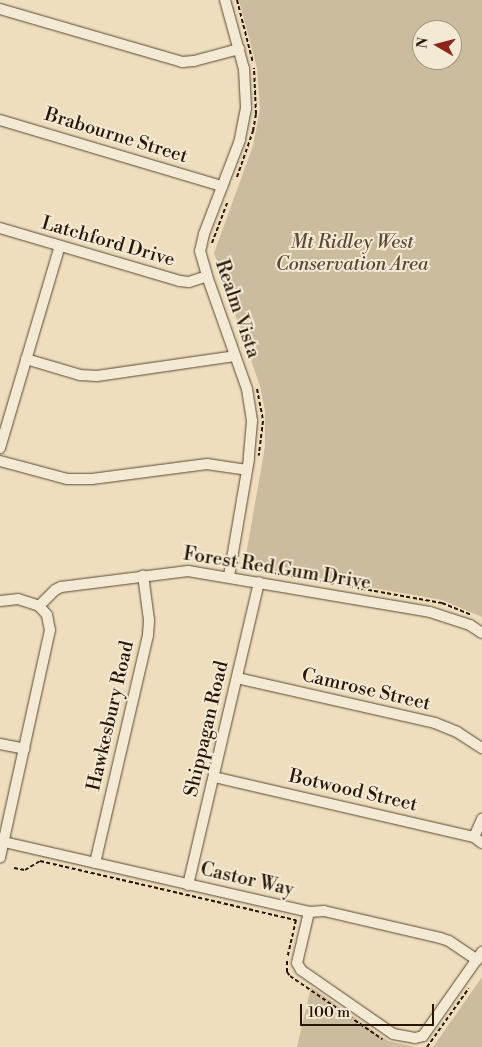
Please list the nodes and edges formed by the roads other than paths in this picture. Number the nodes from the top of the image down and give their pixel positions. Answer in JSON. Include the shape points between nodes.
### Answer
{"nodes":[{"id":1,"x":226,"y":0,"type":"edge"},
{"id":2,"x":0,"y":9,"type":"edge"},
{"id":3,"x":239,"y":49,"type":"junction"},
{"id":4,"x":0,"y":120,"type":"edge"},
{"id":5,"x":222,"y":186,"type":"junction"},
{"id":6,"x":0,"y":228,"type":"edge"},
{"id":7,"x":60,"y":246,"type":"junction"},
{"id":8,"x":206,"y":276,"type":"junction"},
{"id":9,"x":235,"y":356,"type":"junction"},
{"id":10,"x":26,"y":359,"type":"junction"},
{"id":11,"x":0,"y":448,"type":"edge"},
{"id":12,"x":0,"y":461,"type":"edge"},
{"id":13,"x":247,"y":470,"type":"junction"},
{"id":14,"x":143,"y":575,"type":"junction"},
{"id":15,"x":229,"y":576,"type":"junction"},
{"id":16,"x":259,"y":582,"type":"junction"},
{"id":17,"x":0,"y":601,"type":"edge"},
{"id":18,"x":39,"y":606,"type":"junction"},
{"id":19,"x":482,"y":633,"type":"edge"},
{"id":20,"x":237,"y":678,"type":"junction"},
{"id":21,"x":0,"y":744,"type":"edge"},
{"id":22,"x":482,"y":748,"type":"edge"},
{"id":23,"x":25,"y":750,"type":"junction"},
{"id":24,"x":214,"y":777,"type":"junction"},
{"id":25,"x":482,"y":819,"type":"edge"},
{"id":26,"x":478,"y":840,"type":"edge"},
{"id":27,"x":4,"y":842,"type":"junction"},
{"id":28,"x":0,"y":858,"type":"edge"},
{"id":29,"x":95,"y":863,"type":"junction"},
{"id":30,"x":188,"y":884,"type":"junction"},
{"id":31,"x":309,"y":912,"type":"junction"},
{"id":32,"x":479,"y":956,"type":"edge"}],
"edges":[{"from":1,"to":3,"type":"street","name":"Realm Vista"},
{"from":2,"to":3,"type":"street","via":[[182,62],[194,62]]},
{"from":3,"to":5,"type":"street","name":"Realm Vista","via":[[246,87],[244,123]]},
{"from":4,"to":5,"type":"street","name":"Brabourne Street"},
{"from":5,"to":8,"type":"street","name":"Realm Vista","via":[[201,243]]},
{"from":6,"to":7,"type":"street","name":"Latchford Drive"},
{"from":7,"to":8,"type":"street","name":"Latchford Drive","via":[[185,282]]},
{"from":7,"to":10,"type":"street"},
{"from":8,"to":9,"type":"street","name":"Realm Vista"},
{"from":9,"to":10,"type":"street","via":[[97,376],[80,375]]},
{"from":9,"to":13,"type":"street","name":"Realm Vista","via":[[247,389],[252,421]]},
{"from":10,"to":11,"type":"street"},
{"from":12,"to":13,"type":"street","via":[[73,479],[207,464]]},
{"from":13,"to":15,"type":"street","name":"Realm Vista"},
{"from":14,"to":15,"type":"street","name":"Forest Red Gum Drive","via":[[188,570]]},
{"from":14,"to":18,"type":"street","name":"Forest Red Gum Drive","via":[[61,586]]},
{"from":14,"to":29,"type":"street","name":"Hawkesbury Road","via":[[148,635]]},
{"from":15,"to":16,"type":"street","name":"Forest Red Gum Drive"},
{"from":16,"to":19,"type":"street","name":"Forest Red Gum Drive","via":[[430,612],[462,622]]},
{"from":16,"to":20,"type":"street","name":"Shippagan Road"},
{"from":17,"to":18,"type":"street","via":[[18,599]]},
{"from":18,"to":23,"type":"street","via":[[47,615],[50,630]]},
{"from":20,"to":22,"type":"street","name":"Camrose Street","via":[[435,723]]},
{"from":20,"to":24,"type":"street","name":"Shippagan Road"},
{"from":21,"to":23,"type":"street"},
{"from":23,"to":27,"type":"street"},
{"from":24,"to":26,"type":"street","name":"Botwood Street"},
{"from":24,"to":30,"type":"street","name":"Shippagan Road"},
{"from":25,"to":26,"type":"street"},
{"from":27,"to":28,"type":"street"},
{"from":27,"to":29,"type":"street","name":"Castor Way"},
{"from":29,"to":30,"type":"street","name":"Castor Way"},
{"from":30,"to":31,"type":"street","name":"Castor Way"},
{"from":31,"to":32,"type":"street","name":"Castor Way","via":[[324,911],[440,938]]},
{"from":31,"to":32,"type":"street","via":[[297,963],[300,970],[393,1034],[415,1038],[423,1036]]}]}
